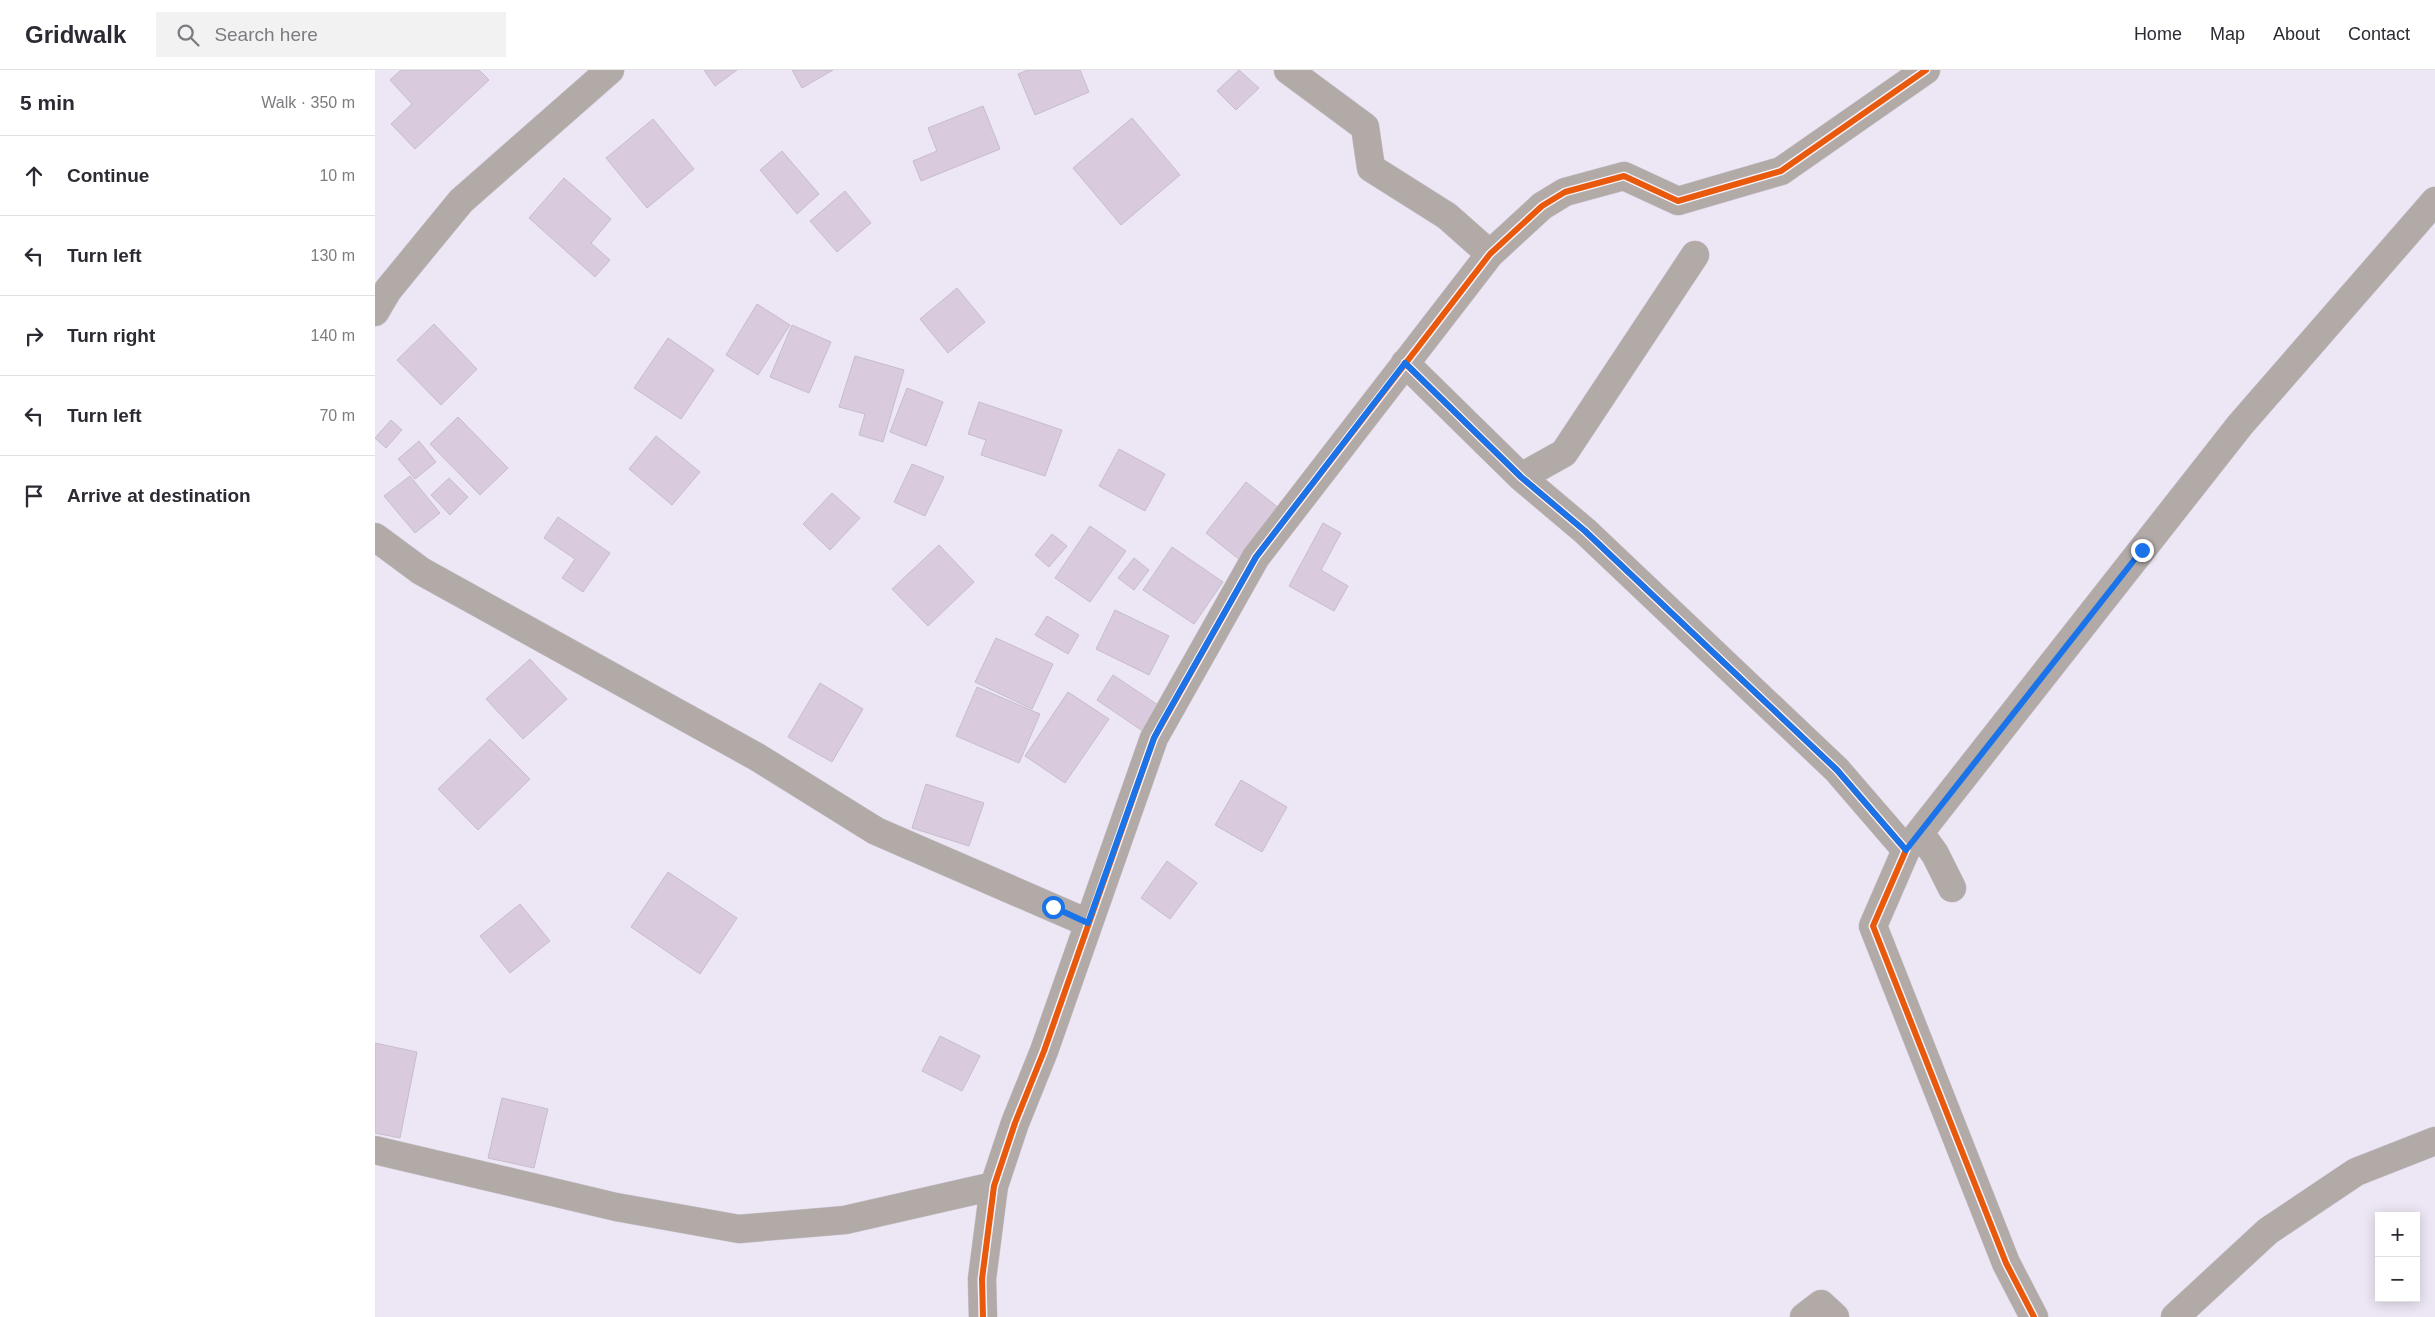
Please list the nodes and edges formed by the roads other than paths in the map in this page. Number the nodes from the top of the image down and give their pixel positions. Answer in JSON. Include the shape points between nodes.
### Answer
{"nodes":[{"id":1,"x":610,"y":70,"type":"edge"},
{"id":2,"x":1288,"y":70,"type":"edge"},
{"id":3,"x":1926,"y":70,"type":"edge"},
{"id":4,"x":2435,"y":201,"type":"edge"},
{"id":5,"x":1490,"y":254,"type":"junction"},
{"id":6,"x":1695,"y":254,"type":"dead end"},
{"id":7,"x":379,"y":295,"type":"edge"},
{"id":8,"x":1405,"y":363,"type":"junction"},
{"id":9,"x":1521,"y":477,"type":"junction"},
{"id":10,"x":375,"y":537,"type":"edge"},
{"id":11,"x":1913,"y":842,"type":"junction"},
{"id":12,"x":1952,"y":888,"type":"dead end"},
{"id":13,"x":1088,"y":923,"type":"junction"},
{"id":14,"x":2435,"y":1141,"type":"edge"},
{"id":15,"x":375,"y":1150,"type":"edge"},
{"id":16,"x":994,"y":1186,"type":"junction"},
{"id":17,"x":983,"y":1317,"type":"edge"},
{"id":18,"x":1804,"y":1317,"type":"edge"},
{"id":19,"x":1835,"y":1317,"type":"edge"},
{"id":20,"x":2034,"y":1317,"type":"edge"},
{"id":21,"x":2175,"y":1317,"type":"edge"}],
"edges":[{"from":1,"to":7,"type":"street","via":[[461,200]]},
{"from":2,"to":5,"type":"street","via":[[1365,127],[1371,168],[1447,216]]},
{"from":3,"to":5,"type":"street","via":[[1781,171],[1678,201],[1624,176],[1565,192],[1542,206]]},
{"from":4,"to":11,"type":"street","via":[[2240,425]]},
{"from":5,"to":8,"type":"street"},
{"from":6,"to":9,"type":"street","via":[[1564,452]]},
{"from":8,"to":9,"type":"street"},
{"from":8,"to":13,"type":"street","via":[[1256,557],[1159,729]]},
{"from":9,"to":11,"type":"street","via":[[1585,531]]},
{"from":10,"to":13,"type":"street","via":[[421,571],[757,757],[876,831]]},
{"from":11,"to":12,"type":"street","via":[[1935,854]]},
{"from":11,"to":20,"type":"street","via":[[1873,926],[2003,1254]]},
{"from":13,"to":16,"type":"street"},
{"from":14,"to":21,"type":"street","via":[[2356,1172],[2268,1231]]},
{"from":15,"to":16,"type":"street","via":[[616,1207],[739,1229],[845,1220]]},
{"from":16,"to":17,"type":"street","via":[[982,1279]]},
{"from":18,"to":19,"type":"street","via":[[1821,1304]]}]}
